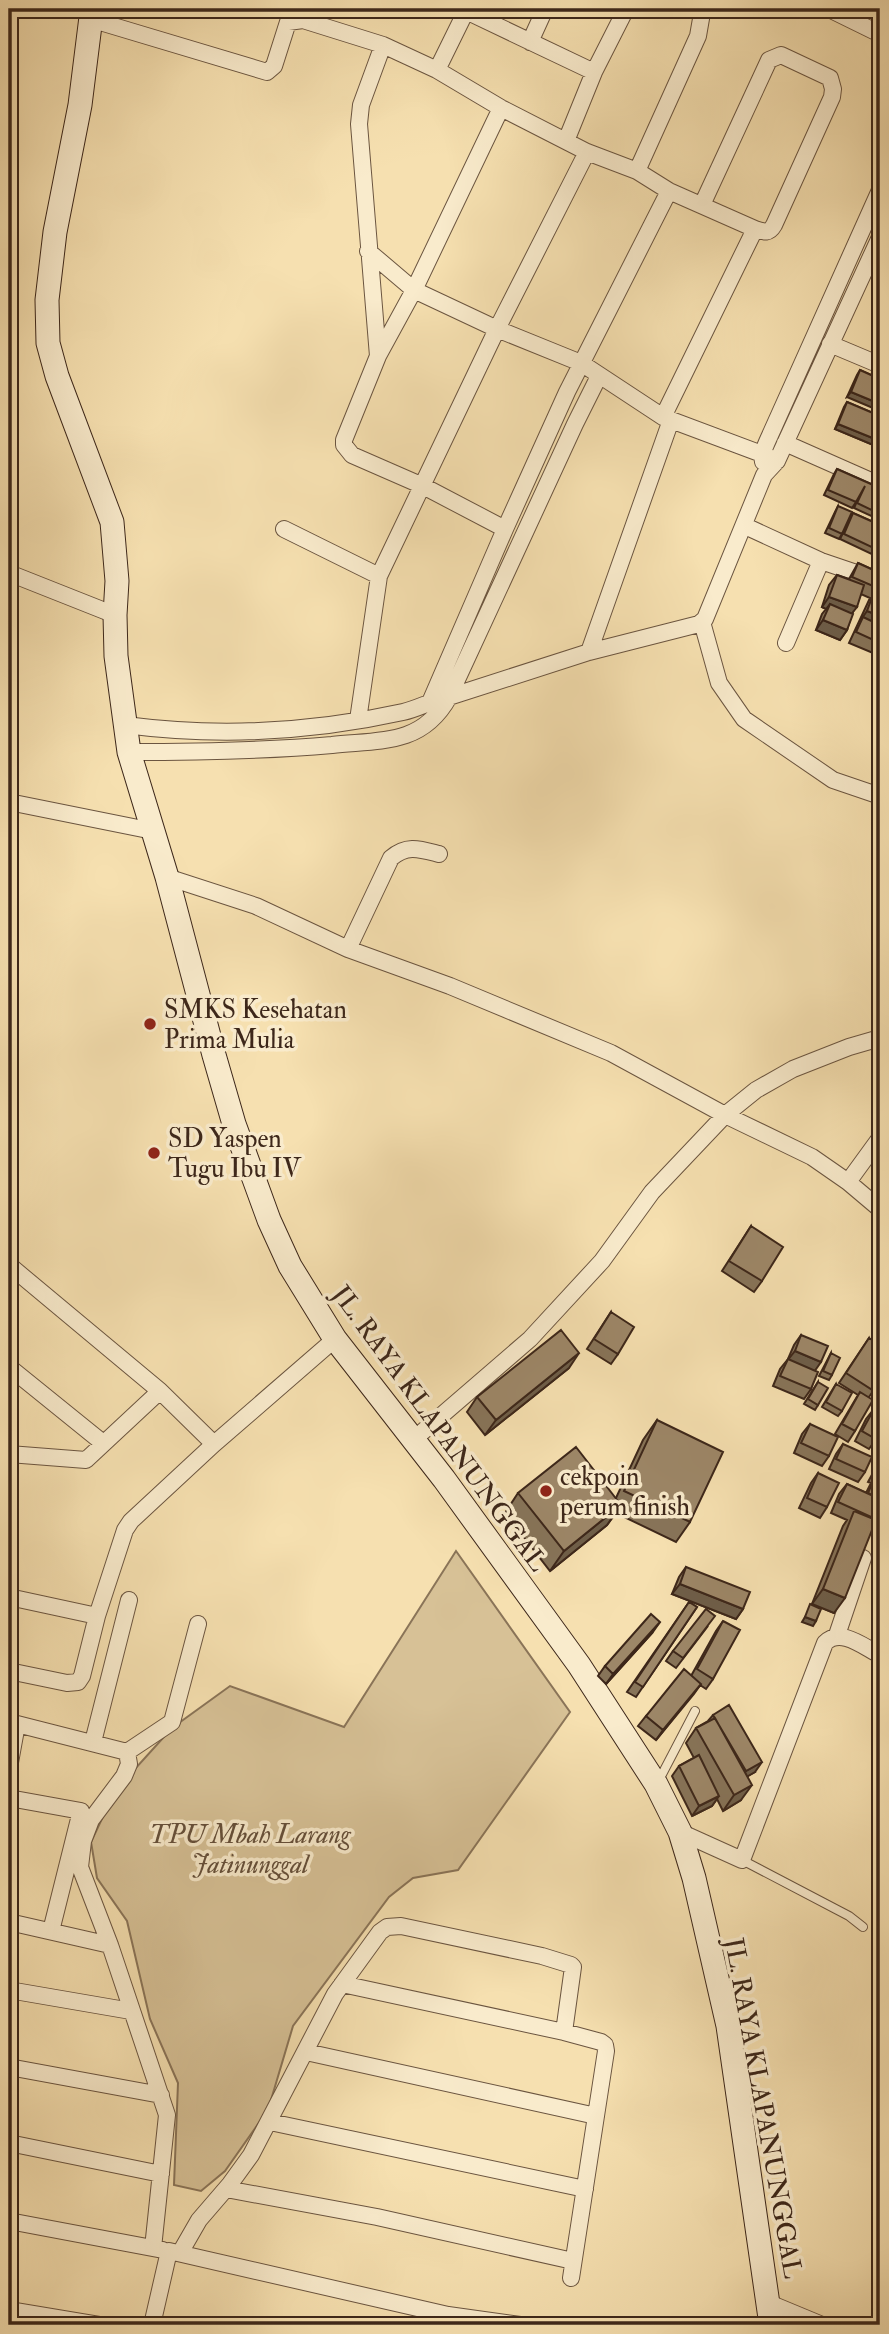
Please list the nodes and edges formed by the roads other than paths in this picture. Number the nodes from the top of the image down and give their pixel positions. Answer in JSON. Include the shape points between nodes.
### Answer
{"nodes":[{"id":1,"x":545,"y":9,"type":"edge"},
{"id":2,"x":626,"y":9,"type":"edge"},
{"id":3,"x":696,"y":9,"type":"edge"},
{"id":4,"x":466,"y":10,"type":"edge"},
{"id":5,"x":838,"y":11,"type":"edge"},
{"id":6,"x":91,"y":14,"type":"edge"},
{"id":7,"x":880,"y":34,"type":"edge"},
{"id":8,"x":530,"y":41,"type":"junction"},
{"id":9,"x":383,"y":45,"type":"junction"},
{"id":10,"x":437,"y":70,"type":"junction"},
{"id":11,"x":594,"y":72,"type":"junction"},
{"id":12,"x":501,"y":108,"type":"junction"},
{"id":13,"x":566,"y":141,"type":"junction"},
{"id":14,"x":587,"y":152,"type":"junction"},
{"id":15,"x":637,"y":171,"type":"junction"},
{"id":16,"x":880,"y":190,"type":"edge"},
{"id":17,"x":669,"y":191,"type":"junction"},
{"id":18,"x":702,"y":205,"type":"junction"},
{"id":19,"x":755,"y":229,"type":"junction"},
{"id":20,"x":880,"y":237,"type":"edge"},
{"id":21,"x":368,"y":251,"type":"junction"},
{"id":22,"x":874,"y":267,"type":"edge"},
{"id":23,"x":414,"y":290,"type":"junction"},
{"id":24,"x":497,"y":329,"type":"junction"},
{"id":25,"x":830,"y":344,"type":"junction"},
{"id":26,"x":378,"y":356,"type":"junction"},
{"id":27,"x":581,"y":363,"type":"junction"},
{"id":28,"x":880,"y":365,"type":"edge"},
{"id":29,"x":599,"y":376,"type":"junction"},
{"id":30,"x":667,"y":419,"type":"junction"},
{"id":31,"x":785,"y":443,"type":"junction"},
{"id":32,"x":770,"y":457,"type":"junction"},
{"id":33,"x":880,"y":485,"type":"edge"},
{"id":34,"x":423,"y":486,"type":"junction"},
{"id":35,"x":745,"y":526,"type":"junction"},
{"id":36,"x":284,"y":529,"type":"dead end"},
{"id":37,"x":505,"y":529,"type":"junction"},
{"id":38,"x":821,"y":561,"type":"junction"},
{"id":39,"x":9,"y":573,"type":"edge"},
{"id":40,"x":379,"y":576,"type":"junction"},
{"id":41,"x":880,"y":582,"type":"edge"},
{"id":42,"x":115,"y":615,"type":"junction"},
{"id":43,"x":702,"y":622,"type":"junction"},
{"id":44,"x":786,"y":643,"type":"dead end"},
{"id":45,"x":589,"y":652,"type":"junction"},
{"id":46,"x":449,"y":697,"type":"junction"},
{"id":47,"x":431,"y":700,"type":"junction"},
{"id":48,"x":358,"y":720,"type":"junction"},
{"id":49,"x":125,"y":725,"type":"junction"},
{"id":50,"x":129,"y":752,"type":"junction"},
{"id":51,"x":880,"y":796,"type":"edge"},
{"id":52,"x":9,"y":802,"type":"edge"},
{"id":53,"x":153,"y":831,"type":"junction"},
{"id":54,"x":439,"y":854,"type":"dead end"},
{"id":55,"x":167,"y":877,"type":"junction"},
{"id":56,"x":348,"y":948,"type":"junction"},
{"id":57,"x":880,"y":1038,"type":"edge"},
{"id":58,"x":725,"y":1115,"type":"junction"},
{"id":59,"x":880,"y":1138,"type":"edge"},
{"id":60,"x":848,"y":1181,"type":"junction"},
{"id":61,"x":880,"y":1209,"type":"edge"},
{"id":62,"x":9,"y":1265,"type":"edge"},
{"id":63,"x":335,"y":1339,"type":"junction"},
{"id":64,"x":9,"y":1367,"type":"edge"},
{"id":65,"x":160,"y":1391,"type":"junction"},
{"id":66,"x":414,"y":1440,"type":"junction"},
{"id":67,"x":103,"y":1443,"type":"junction"},
{"id":68,"x":214,"y":1444,"type":"junction"},
{"id":69,"x":9,"y":1454,"type":"edge"},
{"id":70,"x":863,"y":1558,"type":"edge"},
{"id":71,"x":9,"y":1597,"type":"edge"},
{"id":72,"x":130,"y":1600,"type":"dead end"},
{"id":73,"x":97,"y":1616,"type":"junction"},
{"id":74,"x":198,"y":1624,"type":"dead end"},
{"id":75,"x":837,"y":1635,"type":"junction"},
{"id":76,"x":880,"y":1655,"type":"edge"},
{"id":77,"x":9,"y":1671,"type":"edge"},
{"id":78,"x":695,"y":1711,"type":"dead end"},
{"id":79,"x":13,"y":1723,"type":"edge"},
{"id":80,"x":93,"y":1742,"type":"junction"},
{"id":81,"x":127,"y":1752,"type":"junction"},
{"id":82,"x":9,"y":1768,"type":"edge"},
{"id":83,"x":656,"y":1783,"type":"junction"},
{"id":84,"x":9,"y":1798,"type":"edge"},
{"id":85,"x":88,"y":1813,"type":"junction"},
{"id":86,"x":680,"y":1832,"type":"junction"},
{"id":87,"x":742,"y":1860,"type":"junction"},
{"id":88,"x":9,"y":1922,"type":"edge"},
{"id":89,"x":863,"y":1927,"type":"dead end"},
{"id":90,"x":51,"y":1931,"type":"junction"},
{"id":91,"x":110,"y":1945,"type":"junction"},
{"id":92,"x":342,"y":1984,"type":"junction"},
{"id":93,"x":9,"y":1990,"type":"edge"},
{"id":94,"x":131,"y":2011,"type":"junction"},
{"id":95,"x":564,"y":2032,"type":"junction"},
{"id":96,"x":306,"y":2052,"type":"junction"},
{"id":97,"x":9,"y":2067,"type":"edge"},
{"id":98,"x":161,"y":2095,"type":"junction"},
{"id":99,"x":596,"y":2116,"type":"junction"},
{"id":100,"x":270,"y":2122,"type":"junction"},
{"id":101,"x":9,"y":2143,"type":"edge"},
{"id":102,"x":161,"y":2174,"type":"junction"},
{"id":103,"x":226,"y":2189,"type":"junction"},
{"id":104,"x":585,"y":2189,"type":"junction"},
{"id":105,"x":9,"y":2221,"type":"edge"},
{"id":106,"x":167,"y":2251,"type":"junction"},
{"id":107,"x":573,"y":2261,"type":"junction"},
{"id":108,"x":571,"y":2278,"type":"dead end"},
{"id":109,"x":9,"y":2310,"type":"edge"},
{"id":110,"x":770,"y":2314,"type":"edge"},
{"id":111,"x":99,"y":2325,"type":"edge"},
{"id":112,"x":152,"y":2325,"type":"edge"},
{"id":113,"x":520,"y":2325,"type":"edge"},
{"id":114,"x":822,"y":2325,"type":"edge"}],
"edges":[{"from":1,"to":8,"type":"street"},
{"from":2,"to":11,"type":"street"},
{"from":3,"to":15,"type":"street","via":[[702,13],[698,36]]},
{"from":4,"to":8,"type":"street"},
{"from":4,"to":10,"type":"street"},
{"from":5,"to":7,"type":"street"},
{"from":6,"to":9,"type":"street","via":[[267,72],[274,66],[286,26],[293,20]]},
{"from":6,"to":42,"type":"street","name":"JL. RAYA KLAPANUNGGAL","via":[[80,105],[55,232],[47,300],[48,343],[112,522]]},
{"from":8,"to":11,"type":"street"},
{"from":9,"to":10,"type":"street"},
{"from":9,"to":21,"type":"street","via":[[360,113]]},
{"from":10,"to":12,"type":"street"},
{"from":11,"to":13,"type":"street"},
{"from":12,"to":13,"type":"street"},
{"from":12,"to":23,"type":"street"},
{"from":13,"to":14,"type":"street"},
{"from":14,"to":15,"type":"street"},
{"from":14,"to":24,"type":"street"},
{"from":15,"to":17,"type":"street"},
{"from":16,"to":32,"type":"street"},
{"from":17,"to":18,"type":"street"},
{"from":17,"to":27,"type":"street"},
{"from":18,"to":19,"type":"street"},
{"from":18,"to":19,"type":"street","via":[[769,60],[781,55],[827,75],[832,97],[774,225],[767,232]]},
{"from":19,"to":30,"type":"street"},
{"from":20,"to":22,"type":"street"},
{"from":21,"to":23,"type":"street"},
{"from":21,"to":26,"type":"street"},
{"from":22,"to":25,"type":"street"},
{"from":23,"to":24,"type":"street"},
{"from":23,"to":26,"type":"street"},
{"from":24,"to":27,"type":"street"},
{"from":24,"to":34,"type":"street"},
{"from":25,"to":28,"type":"street"},
{"from":25,"to":31,"type":"street"},
{"from":26,"to":34,"type":"street","via":[[344,445],[352,455]]},
{"from":27,"to":29,"type":"street"},
{"from":27,"to":37,"type":"street"},
{"from":29,"to":30,"type":"street"},
{"from":29,"to":46,"type":"street"},
{"from":30,"to":32,"type":"street"},
{"from":30,"to":45,"type":"street"},
{"from":31,"to":32,"type":"street"},
{"from":31,"to":33,"type":"street"},
{"from":32,"to":35,"type":"street"},
{"from":34,"to":37,"type":"street"},
{"from":34,"to":40,"type":"street"},
{"from":35,"to":38,"type":"street"},
{"from":35,"to":43,"type":"street"},
{"from":36,"to":40,"type":"street"},
{"from":37,"to":47,"type":"street"},
{"from":38,"to":41,"type":"street"},
{"from":38,"to":44,"type":"street"},
{"from":39,"to":42,"type":"street"},
{"from":40,"to":48,"type":"street"},
{"from":42,"to":49,"type":"street","name":"JL. RAYA KLAPANUNGGAL"},
{"from":43,"to":45,"type":"street"},
{"from":43,"to":51,"type":"street","via":[[719,683],[744,719],[833,780]]},
{"from":45,"to":46,"type":"street"},
{"from":46,"to":47,"type":"street"},
{"from":46,"to":50,"type":"street","via":[[432,721],[406,735],[376,741],[222,752]]},
{"from":47,"to":48,"type":"street","via":[[420,707]]},
{"from":48,"to":49,"type":"street","via":[[258,732]]},
{"from":49,"to":50,"type":"street","name":"JL. RAYA KLAPANUNGGAL"},
{"from":50,"to":53,"type":"street","name":"JL. RAYA KLAPANUNGGAL"},
{"from":52,"to":53,"type":"street"},
{"from":53,"to":55,"type":"street","name":"JL. RAYA KLAPANUNGGAL"},
{"from":54,"to":56,"type":"street","via":[[408,848],[391,858]]},
{"from":55,"to":56,"type":"street","via":[[256,906]]},
{"from":55,"to":63,"type":"street","name":"JL. RAYA KLAPANUNGGAL","via":[[214,1055],[269,1220],[290,1266]]},
{"from":56,"to":58,"type":"street","via":[[611,1053]]},
{"from":57,"to":58,"type":"street","via":[[793,1069]]},
{"from":58,"to":60,"type":"street","via":[[812,1157]]},
{"from":58,"to":66,"type":"street","via":[[652,1192],[602,1261],[530,1339]]},
{"from":59,"to":60,"type":"street"},
{"from":60,"to":61,"type":"street"},
{"from":62,"to":65,"type":"street"},
{"from":63,"to":66,"type":"street","name":"JL. RAYA KLAPANUNGGAL"},
{"from":63,"to":68,"type":"street"},
{"from":64,"to":67,"type":"street"},
{"from":65,"to":67,"type":"street"},
{"from":65,"to":68,"type":"street"},
{"from":66,"to":83,"type":"street","name":"JL. RAYA KLAPANUNGGAL","via":[[579,1665]]},
{"from":67,"to":69,"type":"street","via":[[83,1461]]},
{"from":68,"to":73,"type":"street","via":[[131,1521]]},
{"from":70,"to":75,"type":"street"},
{"from":71,"to":73,"type":"street"},
{"from":72,"to":80,"type":"street"},
{"from":73,"to":77,"type":"street","via":[[78,1682],[67,1684]]},
{"from":74,"to":81,"type":"street","via":[[172,1723]]},
{"from":75,"to":76,"type":"street"},
{"from":75,"to":87,"type":"street","via":[[830,1637],[821,1651]]},
{"from":78,"to":83,"type":"lane"},
{"from":79,"to":80,"type":"street"},
{"from":79,"to":82,"type":"street"},
{"from":80,"to":81,"type":"street"},
{"from":81,"to":85,"type":"street","via":[[124,1776]]},
{"from":83,"to":86,"type":"street","name":"JL. RAYA KLAPANUNGGAL"},
{"from":84,"to":85,"type":"street"},
{"from":85,"to":90,"type":"street"},
{"from":85,"to":91,"type":"street","via":[[80,1867]]},
{"from":86,"to":87,"type":"street"},
{"from":86,"to":110,"type":"street","name":"JL. RAYA KLAPANUNGGAL","via":[[728,2026]]},
{"from":87,"to":89,"type":"lane"},
{"from":88,"to":90,"type":"street"},
{"from":90,"to":91,"type":"street"},
{"from":91,"to":94,"type":"street"},
{"from":92,"to":95,"type":"street"},
{"from":92,"to":95,"type":"street","via":[[387,1927],[401,1926],[542,1956],[573,1967]]},
{"from":92,"to":96,"type":"street"},
{"from":93,"to":94,"type":"street"},
{"from":94,"to":98,"type":"street"},
{"from":95,"to":99,"type":"street","via":[[605,2045]]},
{"from":96,"to":99,"type":"street"},
{"from":96,"to":100,"type":"street"},
{"from":97,"to":98,"type":"street"},
{"from":98,"to":102,"type":"street","via":[[167,2115]]},
{"from":99,"to":104,"type":"street"},
{"from":100,"to":103,"type":"street"},
{"from":100,"to":104,"type":"street"},
{"from":101,"to":102,"type":"street"},
{"from":102,"to":106,"type":"street"},
{"from":103,"to":106,"type":"street"},
{"from":103,"to":107,"type":"street"},
{"from":104,"to":107,"type":"street"},
{"from":105,"to":106,"type":"street"},
{"from":106,"to":112,"type":"street"},
{"from":106,"to":113,"type":"street","via":[[448,2315]]},
{"from":107,"to":108,"type":"street"},
{"from":109,"to":111,"type":"street"},
{"from":110,"to":114,"type":"street"}]}
